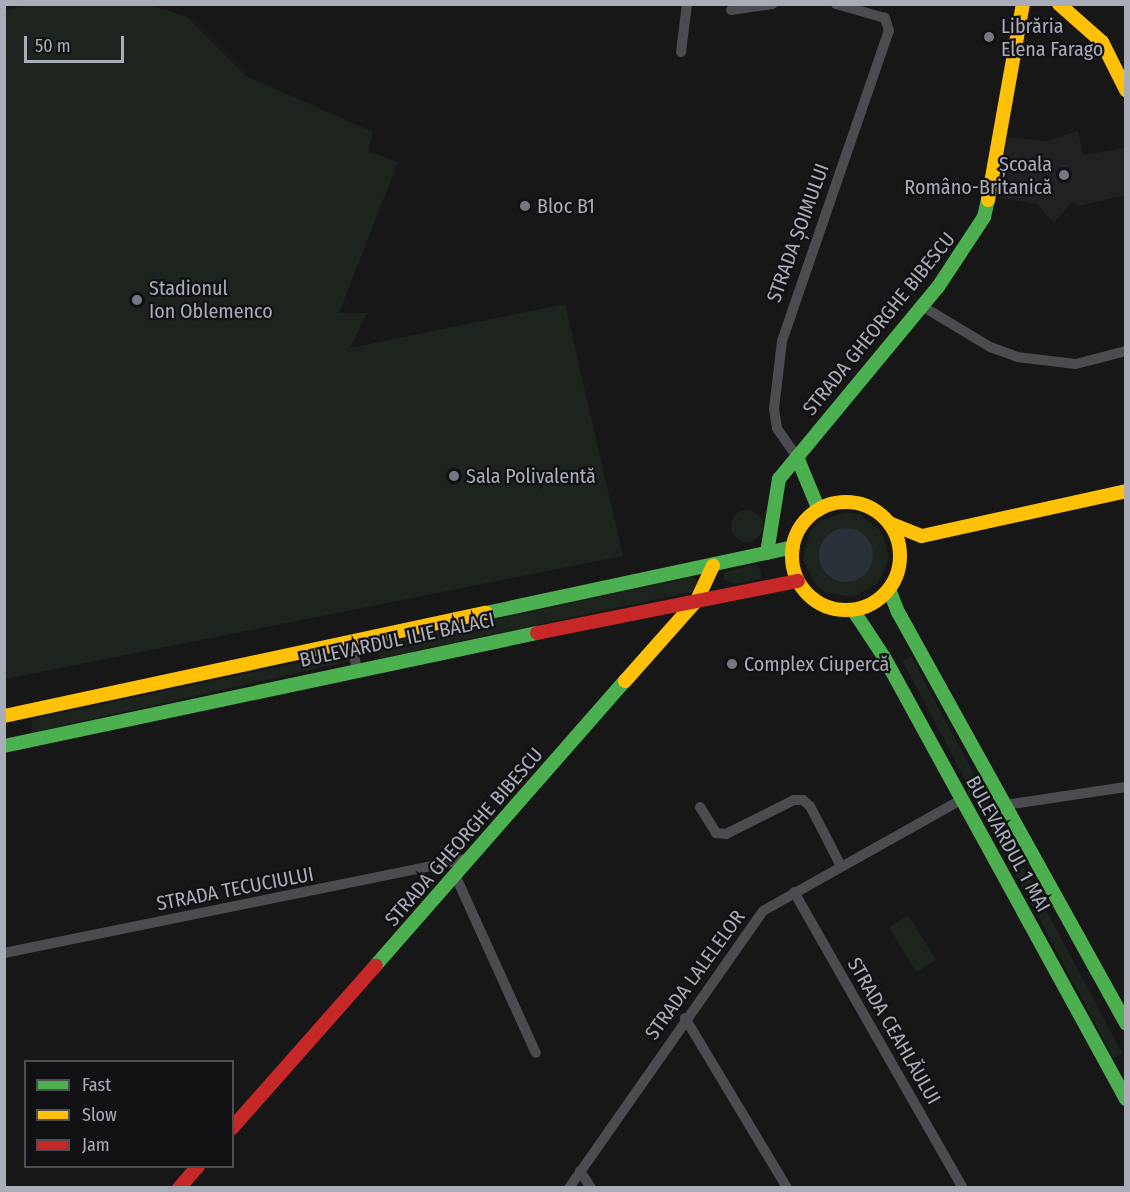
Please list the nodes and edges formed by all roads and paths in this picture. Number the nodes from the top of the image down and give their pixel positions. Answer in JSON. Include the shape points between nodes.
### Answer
{"nodes":[{"id":1,"x":687,"y":4,"type":"edge"},
{"id":2,"x":773,"y":4,"type":"edge"},
{"id":3,"x":836,"y":4,"type":"edge"},
{"id":4,"x":1023,"y":4,"type":"edge"},
{"id":5,"x":1059,"y":4,"type":"edge"},
{"id":6,"x":731,"y":10,"type":"dead end"},
{"id":7,"x":681,"y":52,"type":"dead end"},
{"id":8,"x":1125,"y":90,"type":"edge"},
{"id":9,"x":922,"y":306,"type":"junction"},
{"id":10,"x":1125,"y":351,"type":"edge"},
{"id":11,"x":797,"y":457,"type":"junction"},
{"id":12,"x":1125,"y":491,"type":"edge"},
{"id":13,"x":819,"y":510,"type":"junction"},
{"id":14,"x":889,"y":523,"type":"junction"},
{"id":15,"x":922,"y":536,"type":"junction"},
{"id":16,"x":793,"y":547,"type":"junction"},
{"id":17,"x":767,"y":553,"type":"junction"},
{"id":18,"x":900,"y":560,"type":"junction"},
{"id":19,"x":713,"y":565,"type":"junction"},
{"id":20,"x":798,"y":581,"type":"junction"},
{"id":21,"x":889,"y":589,"type":"junction"},
{"id":22,"x":718,"y":595,"type":"junction"},
{"id":23,"x":697,"y":600,"type":"junction"},
{"id":24,"x":853,"y":610,"type":"junction"},
{"id":25,"x":351,"y":643,"type":"junction"},
{"id":26,"x":357,"y":668,"type":"junction"},
{"id":27,"x":4,"y":716,"type":"edge"},
{"id":28,"x":4,"y":746,"type":"edge"},
{"id":29,"x":1125,"y":787,"type":"edge"},
{"id":30,"x":961,"y":800,"type":"junction"},
{"id":31,"x":1005,"y":805,"type":"junction"},
{"id":32,"x":700,"y":807,"type":"dead end"},
{"id":33,"x":473,"y":858,"type":"junction"},
{"id":34,"x":841,"y":866,"type":"junction"},
{"id":35,"x":456,"y":877,"type":"junction"},
{"id":36,"x":794,"y":892,"type":"junction"},
{"id":37,"x":4,"y":953,"type":"edge"},
{"id":38,"x":685,"y":1018,"type":"junction"},
{"id":39,"x":1125,"y":1024,"type":"edge"},
{"id":40,"x":536,"y":1053,"type":"dead end"},
{"id":41,"x":1125,"y":1099,"type":"edge"},
{"id":42,"x":234,"y":1126,"type":"edge"},
{"id":43,"x":197,"y":1168,"type":"edge"},
{"id":44,"x":580,"y":1171,"type":"junction"},
{"id":45,"x":179,"y":1188,"type":"edge"},
{"id":46,"x":569,"y":1188,"type":"edge"},
{"id":47,"x":591,"y":1188,"type":"edge"},
{"id":48,"x":787,"y":1188,"type":"edge"},
{"id":49,"x":963,"y":1188,"type":"edge"}],
"edges":[{"from":1,"to":7,"type":"street"},
{"from":2,"to":6,"type":"street"},
{"from":3,"to":11,"type":"street","name":"STRADA ȘOIMULUI","via":[[885,18],[890,31],[782,341],[774,409],[777,428]]},
{"from":4,"to":9,"type":"main road","name":"STRADA GHEORGHE BIBESCU","via":[[995,175],[984,217],[967,247]]},
{"from":5,"to":8,"type":"main road","via":[[1102,42]]},
{"from":9,"to":10,"type":"street","via":[[980,342],[1017,357],[1076,364]]},
{"from":9,"to":11,"type":"main road","name":"STRADA GHEORGHE BIBESCU"},
{"from":11,"to":13,"type":"main road","name":"STRADA ȘOIMULUI"},
{"from":11,"to":17,"type":"main road","name":"STRADA GHEORGHE BIBESCU","via":[[779,479]]},
{"from":12,"to":15,"type":"main road"},
{"from":13,"to":14,"type":"main road","via":[[841,503],[864,505]]},
{"from":13,"to":16,"type":"main road","via":[[802,525]]},
{"from":14,"to":15,"type":"main road"},
{"from":14,"to":18,"type":"main road"},
{"from":15,"to":18,"type":"main road"},
{"from":16,"to":17,"type":"main road","name":"BULEVARDUL ILIE BALACI"},
{"from":16,"to":20,"type":"main road"},
{"from":17,"to":19,"type":"main road","name":"BULEVARDUL ILIE BALACI"},
{"from":18,"to":21,"type":"main road"},
{"from":19,"to":22,"type":"main road"},
{"from":19,"to":23,"type":"main road","name":"STRADA GHEORGHE BIBESCU"},
{"from":19,"to":25,"type":"main road","name":"BULEVARDUL ILIE BALACI"},
{"from":20,"to":22,"type":"main road","name":"BULEVARDUL ILIE BALACI"},
{"from":20,"to":24,"type":"main road","via":[[821,604]]},
{"from":21,"to":24,"type":"main road","via":[[873,603]]},
{"from":21,"to":31,"type":"main road","name":"BULEVARDUL 1 MAI"},
{"from":22,"to":23,"type":"main road","name":"BULEVARDUL ILIE BALACI"},
{"from":23,"to":26,"type":"main road","name":"BULEVARDUL ILIE BALACI"},
{"from":23,"to":33,"type":"main road","name":"STRADA GHEORGHE BIBESCU"},
{"from":24,"to":30,"type":"main road","name":"BULEVARDUL 1 MAI","via":[[884,657]]},
{"from":25,"to":26,"type":"street"},
{"from":25,"to":27,"type":"main road","name":"BULEVARDUL ILIE BALACI"},
{"from":26,"to":28,"type":"main road","name":"BULEVARDUL ILIE BALACI"},
{"from":29,"to":31,"type":"street"},
{"from":30,"to":34,"type":"street","name":"STRADA LALELELOR"},
{"from":30,"to":41,"type":"main road","name":"BULEVARDUL 1 MAI"},
{"from":31,"to":39,"type":"main road","name":"BULEVARDUL 1 MAI"},
{"from":32,"to":34,"type":"street","via":[[716,833],[726,834],[794,800],[803,800],[810,806]]},
{"from":33,"to":35,"type":"main road","name":"STRADA GHEORGHE BIBESCU"},
{"from":33,"to":37,"type":"street","name":"STRADA TECUCIULUI"},
{"from":34,"to":36,"type":"street","name":"STRADA LALELELOR"},
{"from":35,"to":40,"type":"street"},
{"from":35,"to":42,"type":"main road","name":"STRADA GHEORGHE BIBESCU"},
{"from":36,"to":38,"type":"street","name":"STRADA LALELELOR","via":[[762,911]]},
{"from":36,"to":49,"type":"street","name":"STRADA CEAHLĂULUI"},
{"from":38,"to":44,"type":"street","name":"STRADA LALELELOR"},
{"from":38,"to":48,"type":"street"},
{"from":43,"to":45,"type":"main road"},
{"from":44,"to":46,"type":"street","name":"STRADA LALELELOR"},
{"from":44,"to":47,"type":"street"}]}
